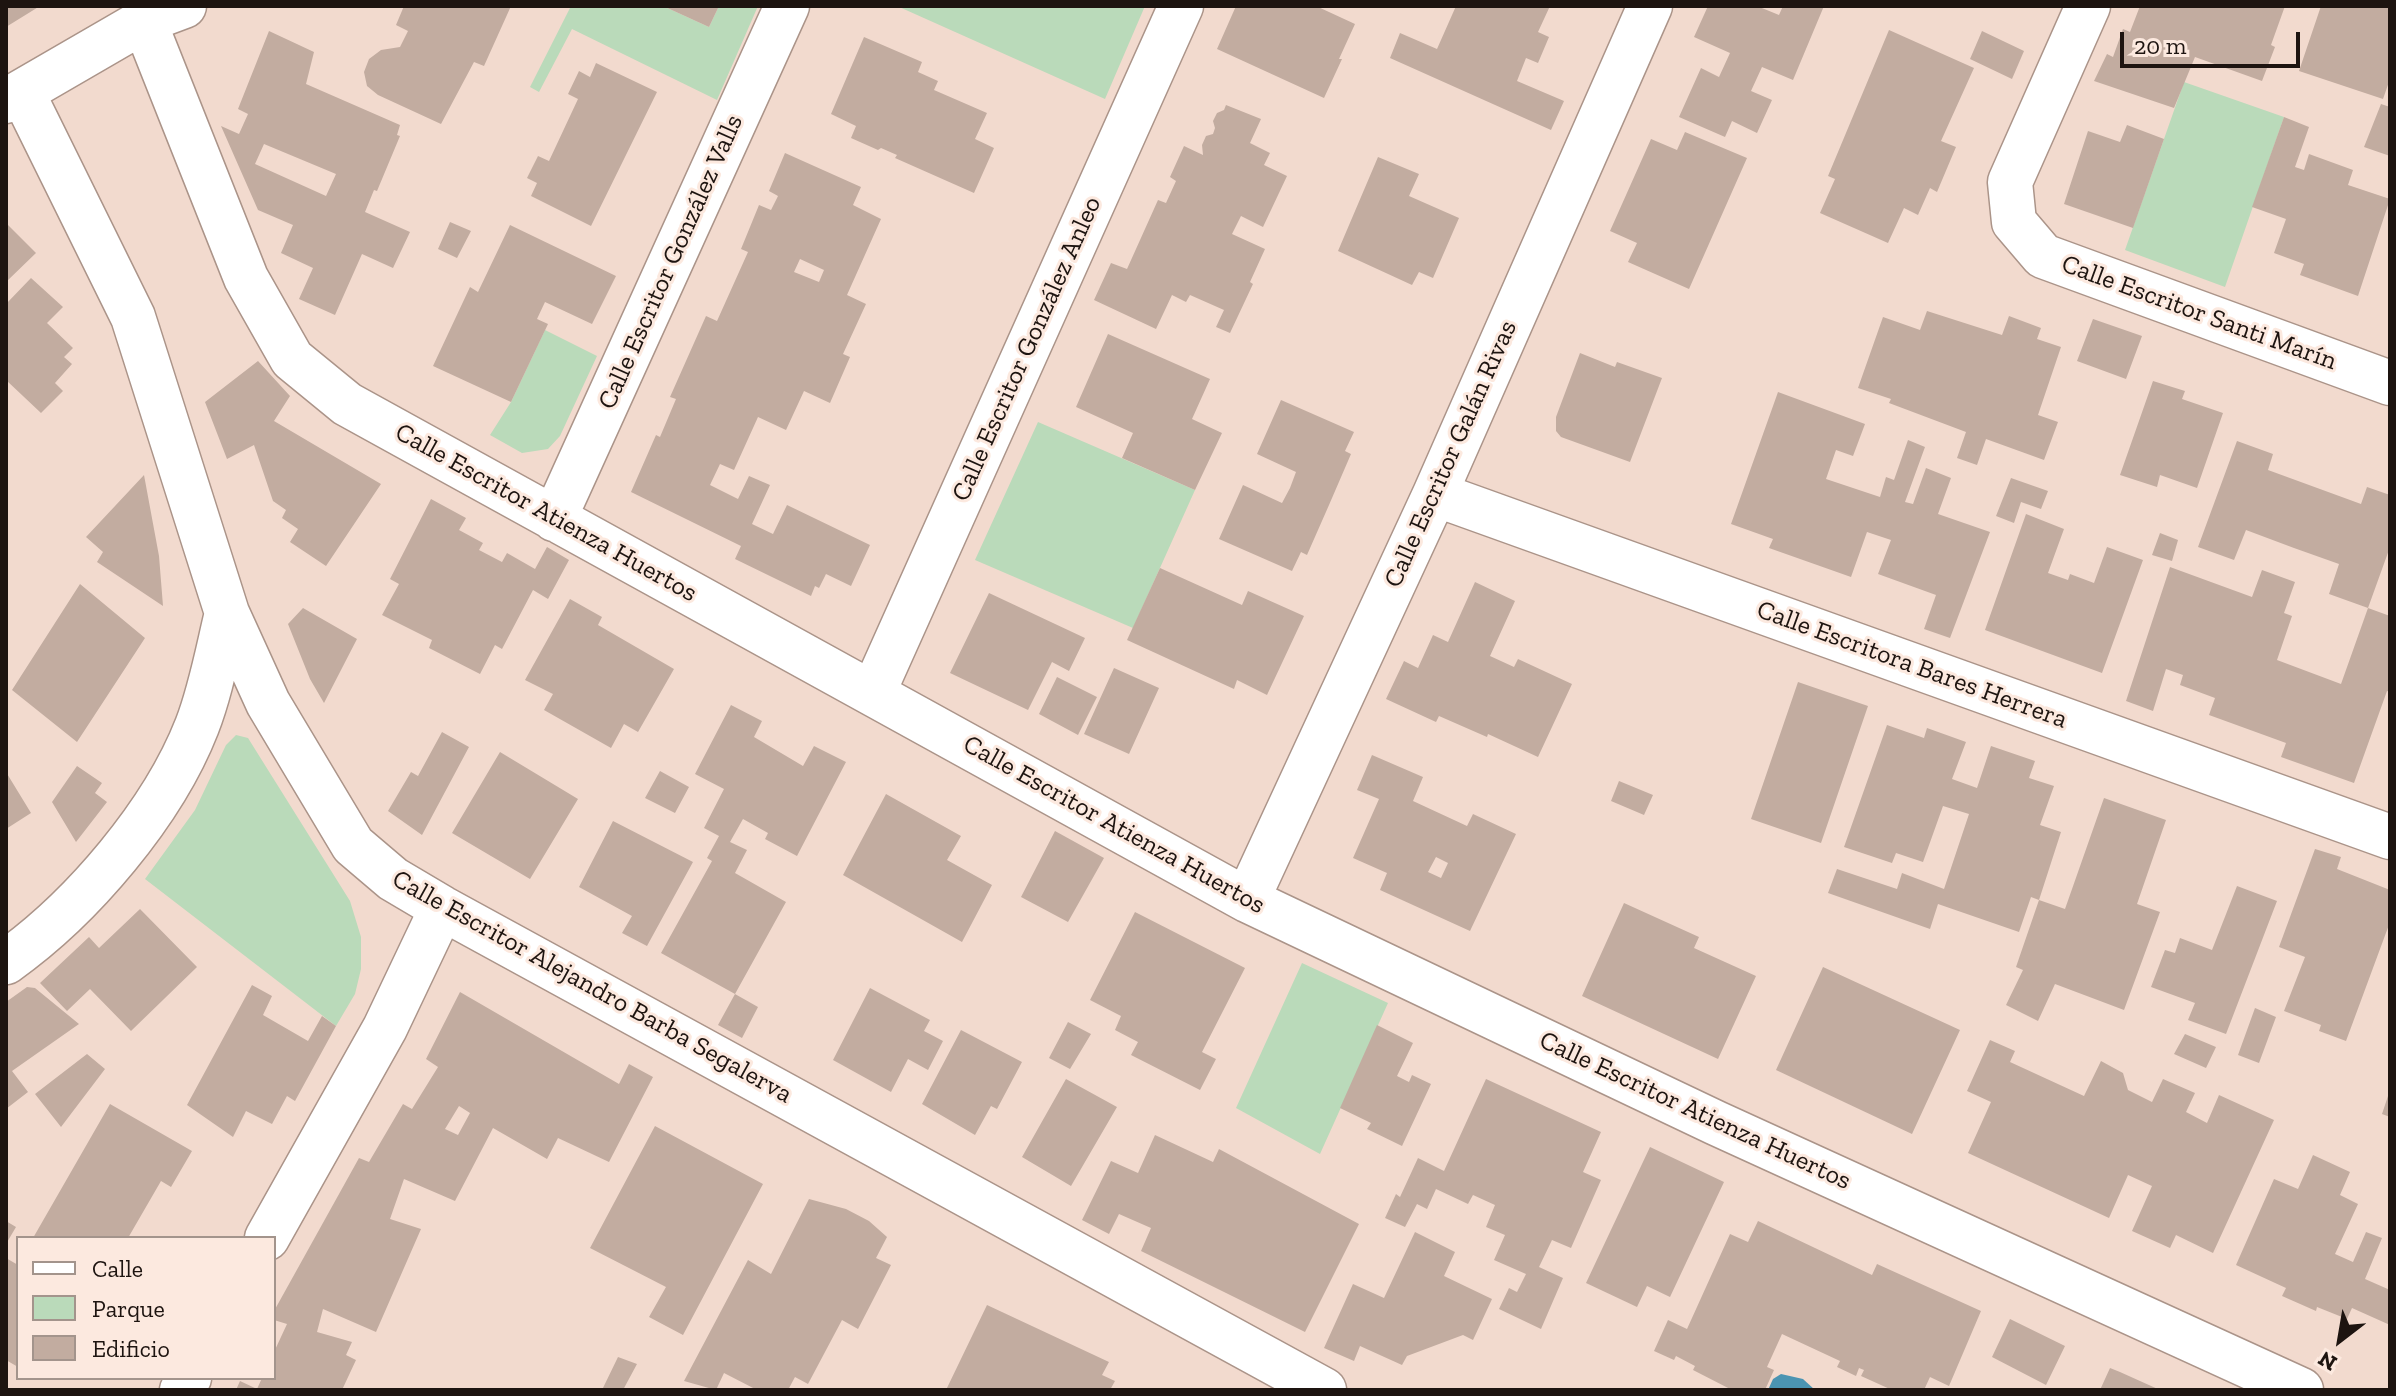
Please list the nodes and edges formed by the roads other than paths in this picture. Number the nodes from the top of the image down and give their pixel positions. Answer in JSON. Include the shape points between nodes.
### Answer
{"nodes":[{"id":1,"x":184,"y":6,"type":"edge"},
{"id":2,"x":787,"y":6,"type":"edge"},
{"id":3,"x":1181,"y":6,"type":"edge"},
{"id":4,"x":1650,"y":6,"type":"edge"},
{"id":5,"x":2088,"y":6,"type":"edge"},
{"id":6,"x":144,"y":21,"type":"junction"},
{"id":7,"x":14,"y":97,"type":"edge"},
{"id":8,"x":2390,"y":383,"type":"edge"},
{"id":9,"x":1435,"y":494,"type":"junction"},
{"id":10,"x":554,"y":519,"type":"junction"},
{"id":11,"x":227,"y":613,"type":"junction"},
{"id":12,"x":873,"y":693,"type":"junction"},
{"id":13,"x":2390,"y":837,"type":"edge"},
{"id":14,"x":1247,"y":900,"type":"junction"},
{"id":15,"x":442,"y":908,"type":"junction"},
{"id":16,"x":6,"y":962,"type":"edge"},
{"id":17,"x":268,"y":1236,"type":"edge"},
{"id":18,"x":1324,"y":1390,"type":"edge"},
{"id":19,"x":2301,"y":1390,"type":"edge"}],
"edges":[{"from":1,"to":6,"type":"street"},
{"from":2,"to":10,"type":"street","name":"Calle Escritor González Valls"},
{"from":3,"to":12,"type":"street","name":"Calle Escritor González Anleo"},
{"from":4,"to":9,"type":"street","name":"Calle Escritor Galán Rivas"},
{"from":5,"to":8,"type":"street","name":"Calle Escritor Santi Marín","via":[[2010,182],[2014,222],[2043,256]]},
{"from":6,"to":7,"type":"street"},
{"from":6,"to":10,"type":"street","name":"Calle Escritor Atienza Huertos","via":[[246,278],[292,359],[347,404]]},
{"from":7,"to":11,"type":"street","name":"Calle Escritor Alejandro Barba Segalerva","via":[[133,317]]},
{"from":9,"to":13,"type":"street","name":"Calle Escritora Bares Herrera"},
{"from":9,"to":14,"type":"street","name":"Calle Escritor Galán Rivas"},
{"from":10,"to":12,"type":"street","name":"Calle Escritor Atienza Huertos"},
{"from":11,"to":15,"type":"street","name":"Calle Escritor Alejandro Barba Segalerva","via":[[268,703],[353,845],[393,879]]},
{"from":11,"to":16,"type":"street","via":[[198,725],[163,795],[115,859],[36,940]]},
{"from":12,"to":14,"type":"street","name":"Calle Escritor Atienza Huertos"},
{"from":14,"to":19,"type":"street","name":"Calle Escritor Atienza Huertos","via":[[1716,1123]]},
{"from":15,"to":17,"type":"street","via":[[385,1028]]},
{"from":15,"to":18,"type":"street","name":"Calle Escritor Alejandro Barba Segalerva"}]}
